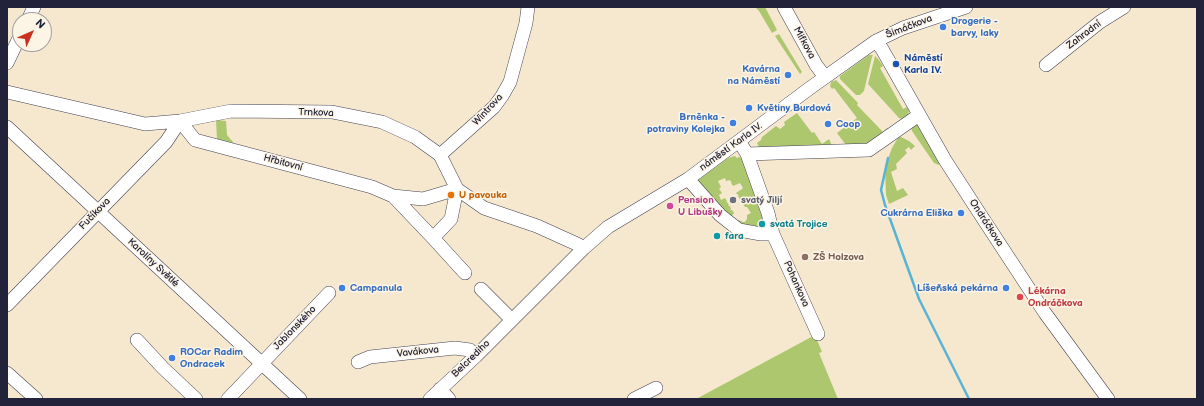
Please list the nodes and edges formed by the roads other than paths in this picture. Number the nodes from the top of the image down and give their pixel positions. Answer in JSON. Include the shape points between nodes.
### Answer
{"nodes":[{"id":1,"x":784,"y":7,"type":"edge"},
{"id":2,"x":966,"y":7,"type":"edge"},
{"id":3,"x":1124,"y":7,"type":"edge"},
{"id":4,"x":529,"y":8,"type":"edge"},
{"id":5,"x":876,"y":41,"type":"junction"},
{"id":6,"x":12,"y":52,"type":"edge"},
{"id":7,"x":7,"y":63,"type":"edge"},
{"id":8,"x":1046,"y":65,"type":"dead end"},
{"id":9,"x":825,"y":77,"type":"junction"},
{"id":10,"x":7,"y":92,"type":"edge"},
{"id":11,"x":919,"y":115,"type":"junction"},
{"id":12,"x":180,"y":121,"type":"junction"},
{"id":13,"x":7,"y":127,"type":"edge"},
{"id":14,"x":738,"y":141,"type":"junction"},
{"id":15,"x":747,"y":154,"type":"junction"},
{"id":16,"x":440,"y":155,"type":"junction"},
{"id":17,"x":688,"y":179,"type":"junction"},
{"id":18,"x":457,"y":188,"type":"junction"},
{"id":19,"x":393,"y":196,"type":"junction"},
{"id":20,"x":98,"y":211,"type":"junction"},
{"id":21,"x":773,"y":234,"type":"junction"},
{"id":22,"x":433,"y":238,"type":"junction"},
{"id":23,"x":584,"y":248,"type":"junction"},
{"id":24,"x":465,"y":273,"type":"dead end"},
{"id":25,"x":481,"y":289,"type":"dead end"},
{"id":26,"x":329,"y":293,"type":"dead end"},
{"id":27,"x":7,"y":304,"type":"edge"},
{"id":28,"x":512,"y":320,"type":"junction"},
{"id":29,"x":818,"y":334,"type":"dead end"},
{"id":30,"x":137,"y":340,"type":"dead end"},
{"id":31,"x":476,"y":356,"type":"junction"},
{"id":32,"x":358,"y":362,"type":"dead end"},
{"id":33,"x":261,"y":364,"type":"junction"},
{"id":34,"x":7,"y":373,"type":"edge"},
{"id":35,"x":656,"y":388,"type":"dead end"},
{"id":36,"x":444,"y":394,"type":"edge"},
{"id":37,"x":36,"y":399,"type":"edge"},
{"id":38,"x":196,"y":399,"type":"edge"},
{"id":39,"x":228,"y":399,"type":"edge"},
{"id":40,"x":300,"y":399,"type":"edge"},
{"id":41,"x":430,"y":399,"type":"edge"},
{"id":42,"x":634,"y":399,"type":"edge"},
{"id":43,"x":1108,"y":399,"type":"edge"}],
"edges":[{"from":1,"to":9,"type":"street","name":"Mifkova"},
{"from":2,"to":5,"type":"street","name":"Šimáčkova","via":[[903,28]]},
{"from":3,"to":8,"type":"street","name":"Zahradní","via":[[1100,22]]},
{"from":4,"to":16,"type":"street","name":"Wintrova","via":[[510,82],[502,96],[494,107]]},
{"from":5,"to":9,"type":"street","name":"náměstí Karla IV."},
{"from":5,"to":11,"type":"street","name":"Ondráčkova"},
{"from":6,"to":7,"type":"street"},
{"from":9,"to":14,"type":"street","name":"náměstí Karla IV."},
{"from":10,"to":12,"type":"street","name":"Trnkova","via":[[145,124]]},
{"from":11,"to":15,"type":"street","name":"náměstí Karla IV.","via":[[869,150]]},
{"from":11,"to":43,"type":"street","name":"Ondráčkova","via":[[945,160],[1041,307]]},
{"from":12,"to":16,"type":"street","name":"Trnkova","via":[[231,111],[332,112],[382,122],[415,137]]},
{"from":12,"to":19,"type":"street","name":"Hřbitovní","via":[[195,140]]},
{"from":12,"to":20,"type":"street","name":"Fučíkova","via":[[166,142]]},
{"from":13,"to":20,"type":"street","name":"Karolíny Světlé"},
{"from":14,"to":15,"type":"street","name":"Pohankova"},
{"from":14,"to":17,"type":"street","name":"náměstí Karla IV."},
{"from":15,"to":21,"type":"street","name":"Pohankova"},
{"from":16,"to":18,"type":"street","name":"Trnkova"},
{"from":17,"to":21,"type":"street","via":[[720,215],[739,230]]},
{"from":17,"to":23,"type":"street","name":"náměstí Karla IV.","via":[[608,227]]},
{"from":18,"to":19,"type":"street","name":"Hřbitovní","via":[[423,199]]},
{"from":18,"to":22,"type":"street","via":[[451,218]]},
{"from":18,"to":23,"type":"street","name":"Trnkova","via":[[484,208],[537,226]]},
{"from":19,"to":22,"type":"street","name":"Hřbitovní"},
{"from":20,"to":27,"type":"street","name":"Fučíkova"},
{"from":20,"to":33,"type":"street","name":"Karolíny Světlé"},
{"from":21,"to":29,"type":"street","name":"Pohankova"},
{"from":22,"to":24,"type":"street","name":"Hřbitovní"},
{"from":23,"to":28,"type":"street","name":"Belcrediho"},
{"from":25,"to":28,"type":"street"},
{"from":26,"to":33,"type":"street","name":"Jablonského"},
{"from":28,"to":31,"type":"street","name":"Belcrediho"},
{"from":30,"to":38,"type":"street"},
{"from":31,"to":32,"type":"street","name":"Vavákova","via":[[470,350],[455,348],[370,356]]},
{"from":31,"to":36,"type":"street","name":"Belcrediho"},
{"from":33,"to":39,"type":"street","name":"Jablonského"},
{"from":33,"to":40,"type":"street","name":"Karolíny Světlé"},
{"from":34,"to":37,"type":"street"},
{"from":35,"to":42,"type":"street"},
{"from":36,"to":41,"type":"street","name":"Belcrediho"}]}
